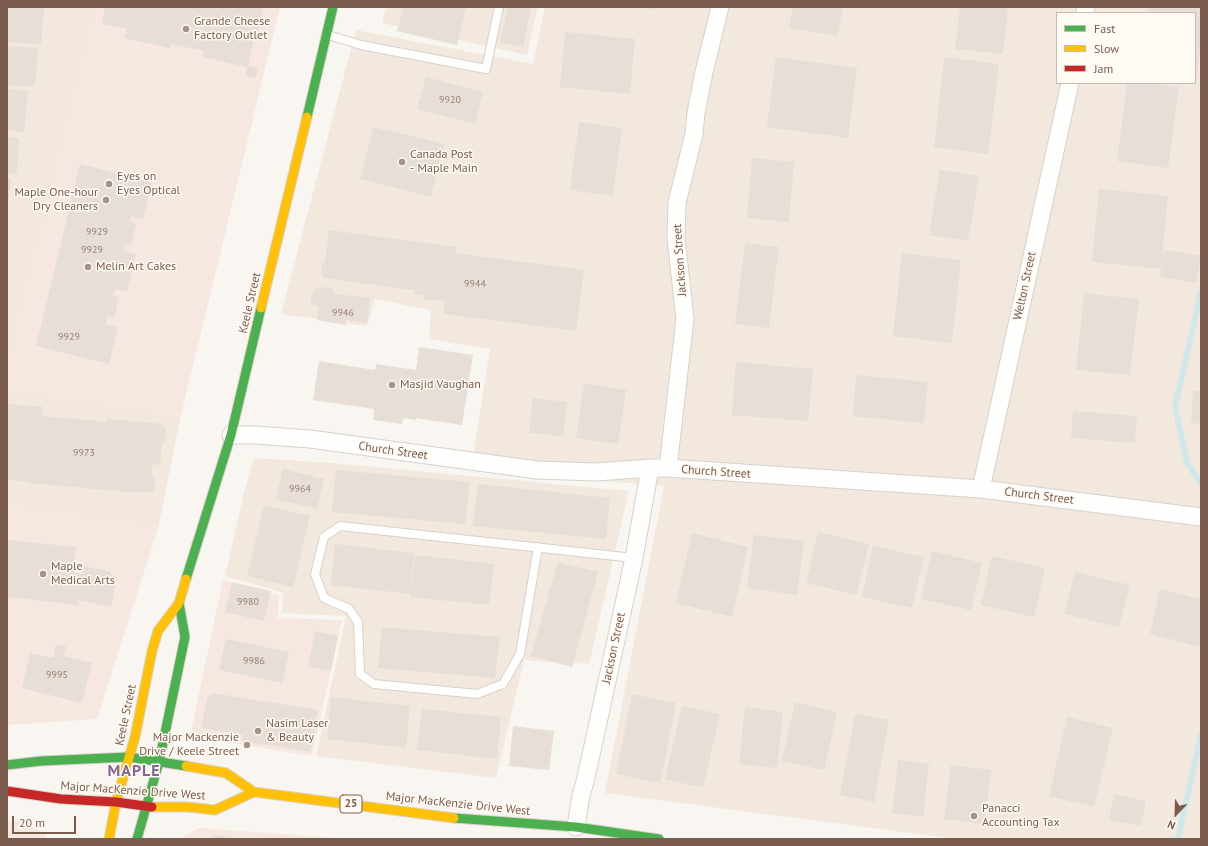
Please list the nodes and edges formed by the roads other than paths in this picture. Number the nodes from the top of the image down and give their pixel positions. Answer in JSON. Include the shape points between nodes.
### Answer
{"nodes":[{"id":1,"x":333,"y":7,"type":"edge"},
{"id":2,"x":499,"y":7,"type":"edge"},
{"id":3,"x":720,"y":7,"type":"edge"},
{"id":4,"x":326,"y":35,"type":"junction"},
{"id":5,"x":1070,"y":84,"type":"edge"},
{"id":6,"x":231,"y":435,"type":"junction"},
{"id":7,"x":650,"y":468,"type":"junction"},
{"id":8,"x":668,"y":468,"type":"junction"},
{"id":9,"x":981,"y":489,"type":"junction"},
{"id":10,"x":1201,"y":517,"type":"edge"},
{"id":11,"x":538,"y":548,"type":"junction"},
{"id":12,"x":634,"y":558,"type":"junction"},
{"id":13,"x":179,"y":603,"type":"junction"},
{"id":14,"x":129,"y":757,"type":"junction"},
{"id":15,"x":159,"y":762,"type":"junction"},
{"id":16,"x":7,"y":765,"type":"edge"},
{"id":17,"x":7,"y":791,"type":"edge"},
{"id":18,"x":254,"y":792,"type":"junction"},
{"id":19,"x":116,"y":802,"type":"junction"},
{"id":20,"x":146,"y":807,"type":"junction"},
{"id":21,"x":576,"y":830,"type":"junction"},
{"id":22,"x":109,"y":839,"type":"edge"},
{"id":23,"x":138,"y":839,"type":"edge"},
{"id":24,"x":659,"y":839,"type":"edge"}],
"edges":[{"from":1,"to":4,"type":"main road","name":"Keele Street"},
{"from":2,"to":4,"type":"lane","via":[[486,69],[361,45]]},
{"from":3,"to":8,"type":"street","name":"Jackson Street","via":[[677,203],[676,238],[685,319]]},
{"from":4,"to":6,"type":"main road","name":"Keele Street"},
{"from":5,"to":9,"type":"street","name":"Welton Street"},
{"from":6,"to":7,"type":"street","name":"Church Street","via":[[310,439],[537,470],[596,472]]},
{"from":6,"to":13,"type":"main road","name":"Keele Street"},
{"from":7,"to":8,"type":"street","name":"Church Street"},
{"from":7,"to":12,"type":"street","name":"Jackson Street"},
{"from":8,"to":9,"type":"street","name":"Church Street"},
{"from":9,"to":10,"type":"street","name":"Church Street"},
{"from":11,"to":11,"type":"lane","via":[[340,526],[324,537],[315,574],[324,598],[349,610],[358,622],[360,674],[374,684],[477,694],[503,684],[520,654]]},
{"from":11,"to":12,"type":"lane"},
{"from":12,"to":21,"type":"street","name":"Jackson Street","via":[[581,795]]},
{"from":13,"to":14,"type":"main road","name":"Keele Street","via":[[158,631]]},
{"from":13,"to":15,"type":"main road","name":"Keele Street","via":[[185,637]]},
{"from":14,"to":15,"type":"main road","name":"Major MacKenzie Drive West","number":"25"},
{"from":14,"to":16,"type":"main road","name":"Major MacKenzie Drive West","number":"25"},
{"from":14,"to":19,"type":"main road","name":"Keele Street"},
{"from":15,"to":18,"type":"main road","name":"Major MacKenzie Drive West","number":"25","via":[[226,773]]},
{"from":15,"to":20,"type":"main road","name":"Keele Street"},
{"from":17,"to":19,"type":"main road","name":"Major MacKenzie Drive West","via":[[61,799]]},
{"from":18,"to":20,"type":"main road","name":"Major MacKenzie Drive West","via":[[215,810]]},
{"from":18,"to":21,"type":"main road","name":"Major MacKenzie Drive West","number":"25","via":[[448,818]]},
{"from":19,"to":20,"type":"main road","name":"Major MacKenzie Drive West"},
{"from":19,"to":22,"type":"main road","name":"Keele Street"},
{"from":20,"to":23,"type":"main road","name":"Keele Street"},
{"from":21,"to":24,"type":"main road","name":"Major MacKenzie Drive West","number":"25"}]}
